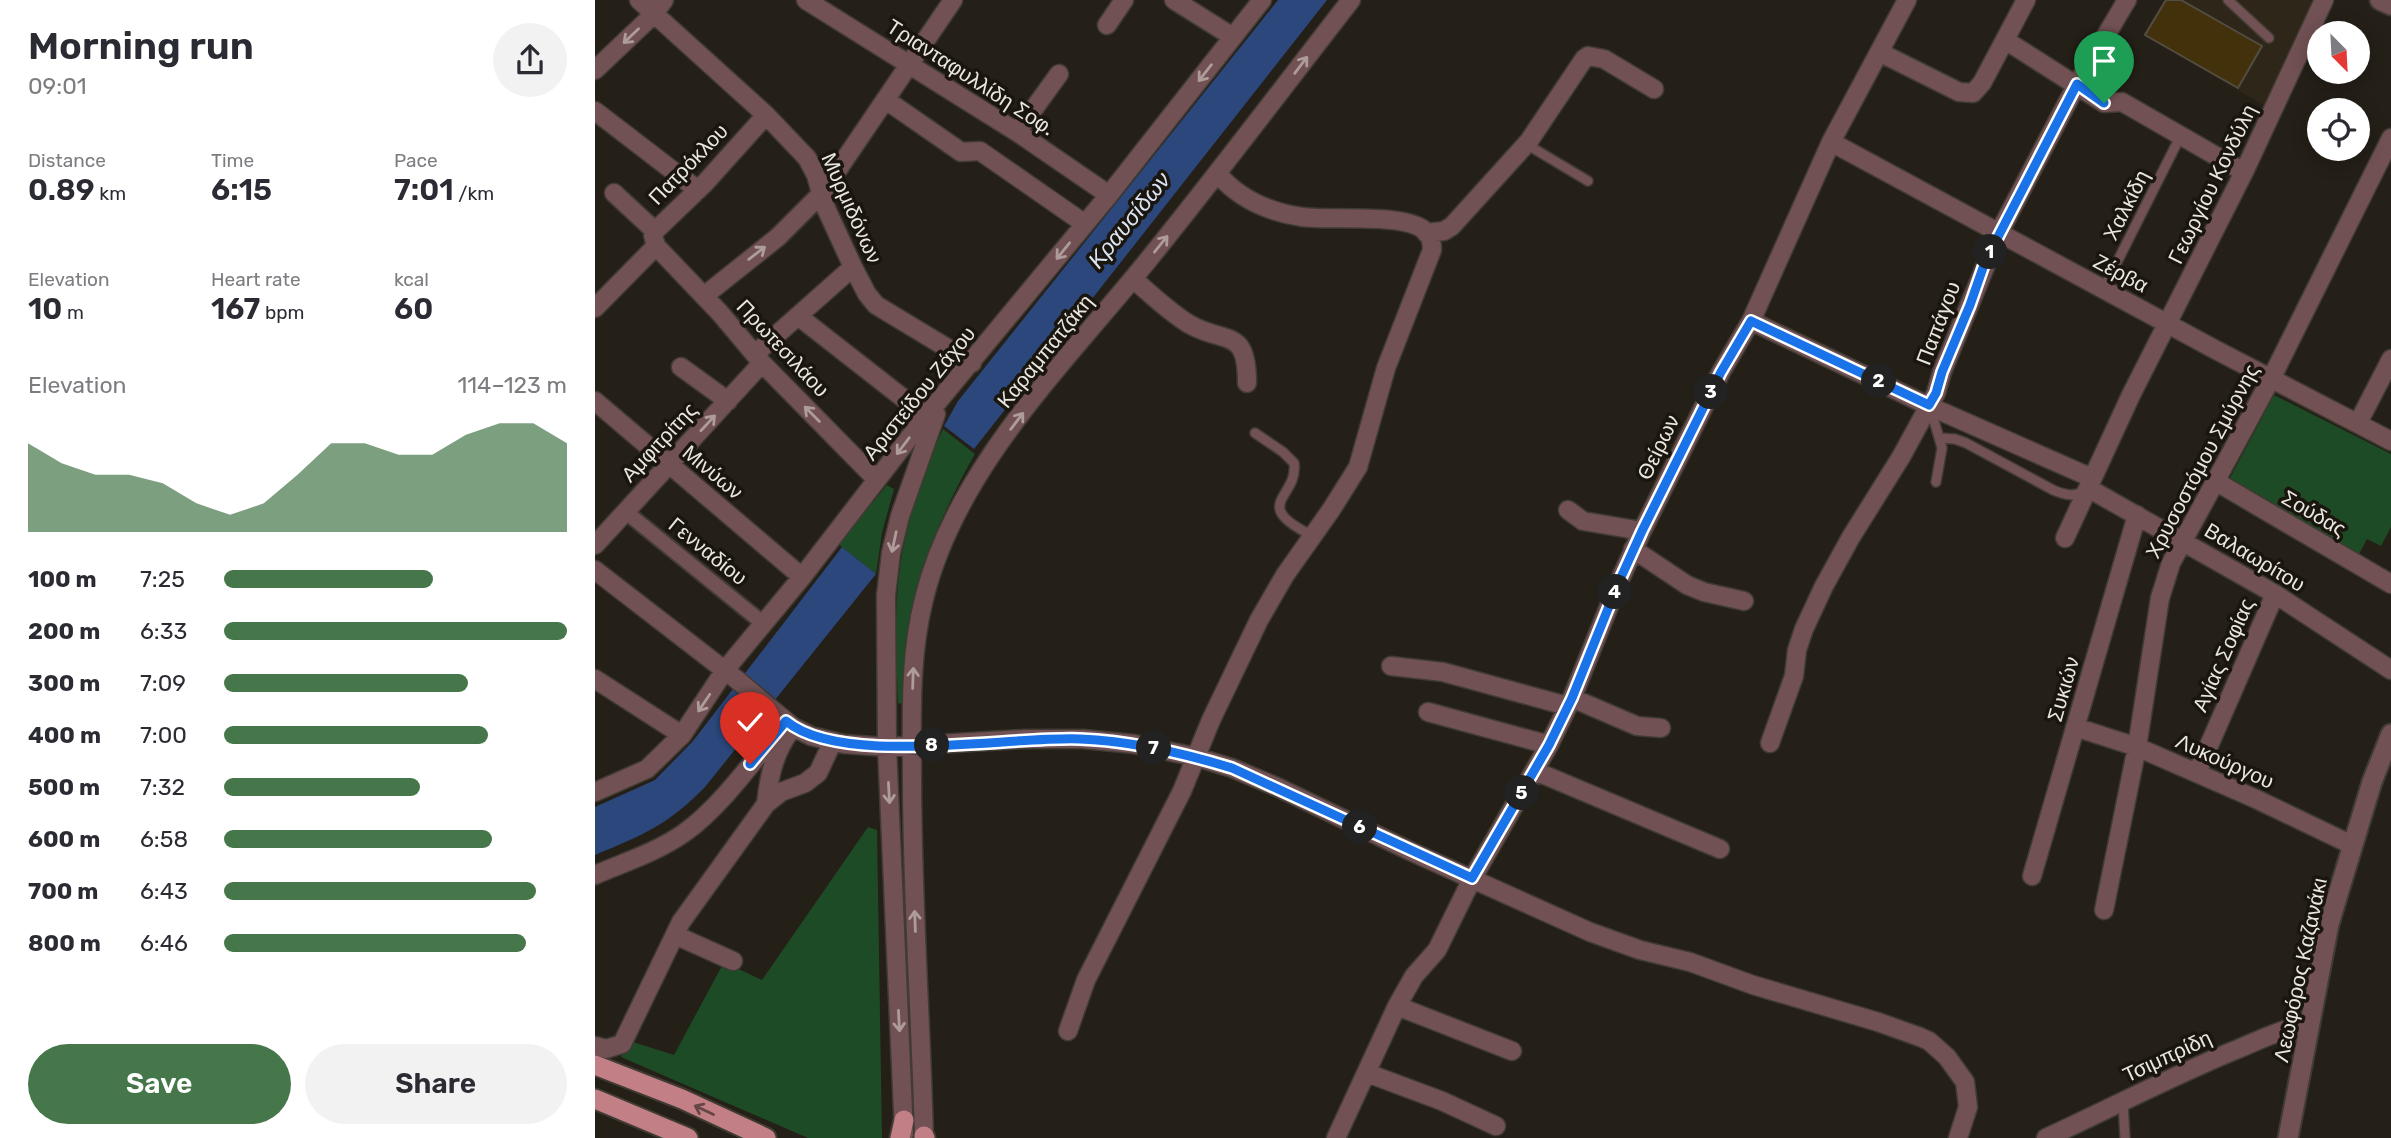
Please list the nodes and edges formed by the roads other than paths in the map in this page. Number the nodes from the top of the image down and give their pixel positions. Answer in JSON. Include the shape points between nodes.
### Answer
{"nodes":[{"id":1,"x":639,"y":0,"type":"edge"},
{"id":2,"x":953,"y":0,"type":"edge"},
{"id":3,"x":1124,"y":0,"type":"edge"},
{"id":4,"x":1174,"y":0,"type":"edge"},
{"id":5,"x":1262,"y":0,"type":"edge"},
{"id":6,"x":1351,"y":0,"type":"edge"},
{"id":7,"x":1907,"y":0,"type":"edge"},
{"id":8,"x":2026,"y":0,"type":"edge"},
{"id":9,"x":2127,"y":0,"type":"edge"},
{"id":10,"x":2228,"y":0,"type":"edge"},
{"id":11,"x":2323,"y":0,"type":"edge"},
{"id":12,"x":2380,"y":0,"type":"edge"},
{"id":13,"x":810,"y":1,"type":"edge"},
{"id":14,"x":2391,"y":5,"type":"edge"},
{"id":15,"x":659,"y":7,"type":"edge"},
{"id":16,"x":1107,"y":25,"type":"dead end"},
{"id":17,"x":1233,"y":37,"type":"junction"},
{"id":18,"x":2269,"y":38,"type":"dead end"},
{"id":19,"x":2005,"y":40,"type":"junction"},
{"id":20,"x":1879,"y":52,"type":"junction"},
{"id":21,"x":910,"y":65,"type":"junction"},
{"id":22,"x":595,"y":70,"type":"edge"},
{"id":23,"x":1059,"y":74,"type":"dead end"},
{"id":24,"x":2077,"y":84,"type":"junction"},
{"id":25,"x":1654,"y":89,"type":"dead end"},
{"id":26,"x":887,"y":100,"type":"junction"},
{"id":27,"x":595,"y":111,"type":"edge"},
{"id":28,"x":766,"y":115,"type":"junction"},
{"id":29,"x":1017,"y":132,"type":"junction"},
{"id":30,"x":2181,"y":135,"type":"junction"},
{"id":31,"x":2391,"y":138,"type":"edge"},
{"id":32,"x":1831,"y":142,"type":"junction"},
{"id":33,"x":1526,"y":145,"type":"junction"},
{"id":34,"x":2244,"y":172,"type":"junction"},
{"id":35,"x":1219,"y":174,"type":"junction"},
{"id":36,"x":1588,"y":181,"type":"dead end"},
{"id":37,"x":698,"y":190,"type":"junction"},
{"id":38,"x":614,"y":193,"type":"dead end"},
{"id":39,"x":822,"y":193,"type":"junction"},
{"id":40,"x":1109,"y":195,"type":"junction"},
{"id":41,"x":1085,"y":224,"type":"junction"},
{"id":42,"x":1426,"y":233,"type":"junction"},
{"id":43,"x":1999,"y":233,"type":"junction"},
{"id":44,"x":656,"y":239,"type":"junction"},
{"id":45,"x":853,"y":267,"type":"junction"},
{"id":46,"x":1133,"y":279,"type":"junction"},
{"id":47,"x":2103,"y":290,"type":"junction"},
{"id":48,"x":703,"y":296,"type":"junction"},
{"id":49,"x":595,"y":308,"type":"edge"},
{"id":50,"x":797,"y":316,"type":"junction"},
{"id":51,"x":1751,"y":321,"type":"junction"},
{"id":52,"x":2167,"y":323,"type":"junction"},
{"id":53,"x":759,"y":359,"type":"junction"},
{"id":54,"x":2391,"y":359,"type":"edge"},
{"id":55,"x":972,"y":363,"type":"junction"},
{"id":56,"x":681,"y":367,"type":"dead end"},
{"id":57,"x":2271,"y":379,"type":"junction"},
{"id":58,"x":1247,"y":383,"type":"dead end"},
{"id":59,"x":952,"y":387,"type":"junction"},
{"id":60,"x":595,"y":401,"type":"edge"},
{"id":61,"x":728,"y":401,"type":"junction"},
{"id":62,"x":1929,"y":405,"type":"junction"},
{"id":63,"x":926,"y":416,"type":"junction"},
{"id":64,"x":2358,"y":423,"type":"junction"},
{"id":65,"x":1255,"y":433,"type":"dead end"},
{"id":66,"x":1940,"y":438,"type":"junction"},
{"id":67,"x":2391,"y":440,"type":"edge"},
{"id":68,"x":669,"y":464,"type":"junction"},
{"id":69,"x":877,"y":480,"type":"junction"},
{"id":70,"x":2215,"y":481,"type":"junction"},
{"id":71,"x":1936,"y":482,"type":"dead end"},
{"id":72,"x":2090,"y":483,"type":"junction"},
{"id":73,"x":1568,"y":510,"type":"dead end"},
{"id":74,"x":626,"y":512,"type":"junction"},
{"id":75,"x":2137,"y":515,"type":"junction"},
{"id":76,"x":1642,"y":531,"type":"junction"},
{"id":77,"x":1313,"y":536,"type":"junction"},
{"id":78,"x":2065,"y":538,"type":"dead end"},
{"id":79,"x":2182,"y":540,"type":"junction"},
{"id":80,"x":595,"y":545,"type":"edge"},
{"id":81,"x":1633,"y":549,"type":"junction"},
{"id":82,"x":595,"y":570,"type":"edge"},
{"id":83,"x":802,"y":577,"type":"junction"},
{"id":84,"x":2391,"y":584,"type":"edge"},
{"id":85,"x":2274,"y":594,"type":"junction"},
{"id":86,"x":1745,"y":601,"type":"dead end"},
{"id":87,"x":764,"y":624,"type":"junction"},
{"id":88,"x":1391,"y":666,"type":"dead end"},
{"id":89,"x":2391,"y":670,"type":"edge"},
{"id":90,"x":731,"y":674,"type":"junction"},
{"id":91,"x":595,"y":679,"type":"edge"},
{"id":92,"x":1570,"y":702,"type":"junction"},
{"id":93,"x":1428,"y":712,"type":"dead end"},
{"id":94,"x":784,"y":719,"type":"junction"},
{"id":95,"x":2075,"y":727,"type":"junction"},
{"id":96,"x":1661,"y":728,"type":"dead end"},
{"id":97,"x":2391,"y":734,"type":"edge"},
{"id":98,"x":682,"y":735,"type":"junction"},
{"id":99,"x":833,"y":741,"type":"junction"},
{"id":100,"x":1770,"y":743,"type":"dead end"},
{"id":101,"x":1549,"y":745,"type":"junction"},
{"id":102,"x":887,"y":747,"type":"junction"},
{"id":103,"x":912,"y":747,"type":"junction"},
{"id":104,"x":2137,"y":747,"type":"junction"},
{"id":105,"x":1196,"y":757,"type":"junction"},
{"id":106,"x":1535,"y":771,"type":"junction"},
{"id":107,"x":2197,"y":774,"type":"junction"},
{"id":108,"x":595,"y":792,"type":"edge"},
{"id":109,"x":766,"y":804,"type":"junction"},
{"id":110,"x":2352,"y":845,"type":"junction"},
{"id":111,"x":1720,"y":849,"type":"dead end"},
{"id":112,"x":595,"y":875,"type":"edge"},
{"id":113,"x":2032,"y":876,"type":"dead end"},
{"id":114,"x":1472,"y":878,"type":"junction"},
{"id":115,"x":2104,"y":910,"type":"dead end"},
{"id":116,"x":675,"y":935,"type":"junction"},
{"id":117,"x":733,"y":961,"type":"dead end"},
{"id":118,"x":1397,"y":1006,"type":"junction"},
{"id":119,"x":2310,"y":1025,"type":"junction"},
{"id":120,"x":1068,"y":1031,"type":"dead end"},
{"id":121,"x":595,"y":1046,"type":"edge"},
{"id":122,"x":1512,"y":1051,"type":"dead end"},
{"id":123,"x":595,"y":1065,"type":"edge"},
{"id":124,"x":1367,"y":1073,"type":"junction"},
{"id":125,"x":595,"y":1099,"type":"edge"},
{"id":126,"x":2123,"y":1102,"type":"junction"},
{"id":127,"x":1496,"y":1126,"type":"dead end"},
{"id":128,"x":903,"y":1132,"type":"edge"},
{"id":129,"x":925,"y":1137,"type":"edge"},
{"id":130,"x":688,"y":1138,"type":"edge"},
{"id":131,"x":766,"y":1138,"type":"edge"},
{"id":132,"x":1336,"y":1138,"type":"edge"},
{"id":133,"x":1958,"y":1138,"type":"edge"},
{"id":134,"x":2046,"y":1138,"type":"edge"},
{"id":135,"x":2125,"y":1138,"type":"edge"},
{"id":136,"x":2288,"y":1138,"type":"edge"}],
"edges":[{"from":1,"to":15,"type":"street","name":"Μυρμιδόνων"},
{"from":2,"to":21,"type":"street"},
{"from":3,"to":16,"type":"street"},
{"from":4,"to":17,"type":"street"},
{"from":5,"to":17,"type":"street","name":"Αριστείδου Ζάχου"},
{"from":35,"to":6,"type":"street","name":"Καραμπατζάκη","one_way":true},
{"from":7,"to":20,"type":"street","name":"Θείρων"},
{"from":8,"to":19,"type":"street"},
{"from":9,"to":24,"type":"street","name":"Παπάγου"},
{"from":10,"to":18,"type":"lane"},
{"from":11,"to":34,"type":"street","name":"Γεωργίου Κονδύλη"},
{"from":12,"to":14,"type":"street"},
{"from":13,"to":21,"type":"street","name":"Τριανταφυλλίδη Σοφ."},
{"from":15,"to":22,"type":"street","one_way":true},
{"from":15,"to":28,"type":"street","name":"Μυρμιδόνων"},
{"from":17,"to":40,"type":"street","name":"Αριστείδου Ζάχου","one_way":true},
{"from":19,"to":20,"type":"street","via":[[1973,93],[1959,92]]},
{"from":19,"to":24,"type":"street"},
{"from":20,"to":32,"type":"street","name":"Θείρων"},
{"from":21,"to":26,"type":"street"},
{"from":21,"to":29,"type":"street","name":"Τριανταφυλλίδη Σοφ."},
{"from":23,"to":29,"type":"street"},
{"from":24,"to":30,"type":"street","via":[[2104,103],[2122,102]]},
{"from":24,"to":43,"type":"street","name":"Παπάγου"},
{"from":25,"to":33,"type":"street","via":[[1604,59],[1588,56]]},
{"from":26,"to":39,"type":"street"},
{"from":26,"to":41,"type":"street","via":[[961,152],[981,151]]},
{"from":27,"to":37,"type":"street"},
{"from":28,"to":37,"type":"street","name":"Πατρόκλου"},
{"from":28,"to":39,"type":"street","name":"Μυρμιδόνων","via":[[807,158]]},
{"from":29,"to":40,"type":"street","name":"Τριανταφυλλίδη Σοφ."},
{"from":30,"to":34,"type":"street"},
{"from":30,"to":47,"type":"lane","name":"Χαλκίδη"},
{"from":31,"to":57,"type":"street","name":"Χρυσοστόμου Σμύρνης"},
{"from":32,"to":43,"type":"street","name":"Ζέρβα"},
{"from":32,"to":51,"type":"street","name":"Θείρων"},
{"from":33,"to":36,"type":"lane"},
{"from":33,"to":42,"type":"street","via":[[1452,226]]},
{"from":34,"to":52,"type":"street","name":"Γεωργίου Κονδύλη"},
{"from":35,"to":42,"type":"street","via":[[1235,191],[1263,207],[1302,217],[1405,223]]},
{"from":46,"to":35,"type":"street","name":"Καραμπατζάκη","one_way":true},
{"from":37,"to":44,"type":"street","name":"Πατρόκλου"},
{"from":38,"to":44,"type":"street","name":"Πρωτεσιλάου"},
{"from":39,"to":45,"type":"street","name":"Μυρμιδόνων"},
{"from":48,"to":39,"type":"street","one_way":true,"via":[[778,237]]},
{"from":40,"to":41,"type":"street","name":"Αριστείδου Ζάχου"},
{"from":41,"to":55,"type":"street","name":"Αριστείδου Ζάχου","one_way":true},
{"from":42,"to":77,"type":"street","via":[[1432,243],[1430,261],[1386,368],[1358,467]]},
{"from":43,"to":47,"type":"street","name":"Ζέρβα"},
{"from":43,"to":62,"type":"street","name":"Παπάγου"},
{"from":44,"to":48,"type":"street","name":"Πρωτεσιλάου"},
{"from":44,"to":49,"type":"street","name":"Πατρόκλου"},
{"from":45,"to":50,"type":"street","name":"Αμφιτρίτης"},
{"from":45,"to":55,"type":"street","name":"Μυρμιδόνων","via":[[876,305]]},
{"from":46,"to":58,"type":"street","via":[[1189,324],[1236,343],[1246,359]]},
{"from":103,"to":46,"type":"street","name":"Καραμπατζάκη","one_way":true,"via":[[917,630],[948,530],[1010,430]]},
{"from":47,"to":52,"type":"street","name":"Ζέρβα"},
{"from":48,"to":53,"type":"street","name":"Πρωτεσιλάου"},
{"from":50,"to":53,"type":"street","name":"Αμφιτρίτης"},
{"from":50,"to":63,"type":"street"},
{"from":51,"to":62,"type":"street","name":"Βαλαωρίτου"},
{"from":51,"to":76,"type":"street","name":"Θείρων"},
{"from":52,"to":57,"type":"street","name":"Ζέρβα"},
{"from":52,"to":72,"type":"street","name":"Γεωργίου Κονδύλη"},
{"from":53,"to":61,"type":"street","name":"Αμφιτρίτης"},
{"from":69,"to":53,"type":"street","name":"Πρωτεσιλάου","one_way":true},
{"from":54,"to":64,"type":"street"},
{"from":55,"to":59,"type":"street","name":"Αριστείδου Ζάχου"},
{"from":56,"to":61,"type":"street","name":"Αμφιτρίτης"},
{"from":57,"to":64,"type":"street","name":"Ζέρβα"},
{"from":57,"to":70,"type":"street","name":"Χρυσοστόμου Σμύρνης"},
{"from":59,"to":63,"type":"street","name":"Αριστείδου Ζάχου"},
{"from":59,"to":102,"type":"street","one_way":true,"via":[[937,410],[922,450],[891,552],[886,608]]},
{"from":60,"to":68,"type":"street","name":"Μινύων"},
{"from":68,"to":61,"type":"street","name":"Αμφιτρίτης","one_way":true},
{"from":62,"to":66,"type":"lane"},
{"from":62,"to":72,"type":"street","name":"Βαλαωρίτου"},
{"from":62,"to":100,"type":"street","name":"Παπάγου","via":[[1819,597],[1804,629],[1794,676]]},
{"from":63,"to":69,"type":"street","name":"Αριστείδου Ζάχου","one_way":true},
{"from":64,"to":67,"type":"street","name":"Ζέρβα"},
{"from":65,"to":77,"type":"lane","via":[[1294,463],[1296,475],[1279,506],[1296,528]]},
{"from":66,"to":71,"type":"lane","via":[[1942,457]]},
{"from":66,"to":72,"type":"lane","via":[[1960,440],[2065,495],[2080,494]]},
{"from":68,"to":74,"type":"street","name":"Αμφιτρίτης"},
{"from":68,"to":83,"type":"street","name":"Μινύων"},
{"from":69,"to":83,"type":"street","name":"Αριστείδου Ζάχου"},
{"from":70,"to":79,"type":"street","name":"Χρυσοστόμου Σμύρνης"},
{"from":70,"to":84,"type":"street","name":"Σούδας"},
{"from":72,"to":75,"type":"street","name":"Βαλαωρίτου"},
{"from":72,"to":78,"type":"street","name":"Γεωργίου Κονδύλη"},
{"from":73,"to":76,"type":"street","via":[[1583,521]]},
{"from":74,"to":80,"type":"street","name":"Αμφιτρίτης"},
{"from":74,"to":87,"type":"street","name":"Γενναδίου"},
{"from":75,"to":79,"type":"street","name":"Βαλαωρίτου"},
{"from":75,"to":95,"type":"street","name":"Συκιών"},
{"from":76,"to":81,"type":"street","name":"Θείρων"},
{"from":77,"to":105,"type":"street","via":[[1271,597]]},
{"from":79,"to":85,"type":"street","name":"Βαλαωρίτου"},
{"from":79,"to":104,"type":"street","name":"Χρυσοστόμου Σμύρνης","via":[[2160,598]]},
{"from":81,"to":86,"type":"street","via":[[1687,585]]},
{"from":81,"to":92,"type":"street","name":"Θείρων"},
{"from":82,"to":90,"type":"street"},
{"from":83,"to":87,"type":"street","name":"Αριστείδου Ζάχου"},
{"from":85,"to":89,"type":"street","name":"Βαλαωρίτου"},
{"from":85,"to":107,"type":"street","name":"Αγίας Σοφίας"},
{"from":87,"to":90,"type":"street","name":"Αριστείδου Ζάχου"},
{"from":88,"to":92,"type":"street","via":[[1443,672]]},
{"from":90,"to":94,"type":"street"},
{"from":90,"to":98,"type":"street","name":"Αριστείδου Ζάχου","one_way":true},
{"from":91,"to":98,"type":"street"},
{"from":92,"to":96,"type":"street","via":[[1637,726]]},
{"from":92,"to":101,"type":"street","name":"Θείρων"},
{"from":93,"to":101,"type":"street"},
{"from":94,"to":99,"type":"street","via":[[811,736]]},
{"from":94,"to":109,"type":"street"},
{"from":94,"to":112,"type":"street","via":[[692,827],[657,849]]},
{"from":95,"to":104,"type":"street","name":"Λυκούργου"},
{"from":95,"to":113,"type":"street","name":"Συκιών"},
{"from":97,"to":110,"type":"street","name":"Λεωφόρος Καζανάκι"},
{"from":98,"to":108,"type":"street","name":"Αριστείδου Ζάχου","via":[[647,769]]},
{"from":99,"to":102,"type":"street"},
{"from":99,"to":109,"type":"street","via":[[812,779]]},
{"from":101,"to":106,"type":"street","name":"Θείρων"},
{"from":102,"to":103,"type":"street"},
{"from":102,"to":128,"type":"street","one_way":true},
{"from":103,"to":105,"type":"street","via":[[1083,739]]},
{"from":129,"to":103,"type":"street","name":"Καραμπατζάκη","one_way":true,"via":[[912,854]]},
{"from":104,"to":107,"type":"street","name":"Λυκούργου"},
{"from":104,"to":115,"type":"street","name":"Χρυσοστόμου Σμύρνης"},
{"from":105,"to":114,"type":"street","via":[[1277,787]]},
{"from":105,"to":120,"type":"street","via":[[1086,980]]},
{"from":106,"to":111,"type":"street"},
{"from":106,"to":114,"type":"street","name":"Θείρων"},
{"from":107,"to":110,"type":"street","name":"Λυκούργου"},
{"from":109,"to":116,"type":"street"},
{"from":110,"to":119,"type":"street","name":"Λεωφόρος Καζανάκι","via":[[2326,937]]},
{"from":114,"to":118,"type":"street","name":"Θείρων","via":[[1437,950],[1414,976]]},
{"from":114,"to":133,"type":"street","via":[[1611,940],[1929,1041],[1958,1070],[1968,1089]]},
{"from":116,"to":117,"type":"street"},
{"from":116,"to":121,"type":"street","via":[[622,1044],[606,1049]]},
{"from":118,"to":122,"type":"street"},
{"from":118,"to":124,"type":"street","name":"Θείρων"},
{"from":119,"to":126,"type":"street","name":"Τσιμπρίδη","via":[[2212,1060]]},
{"from":119,"to":136,"type":"street","name":"Λεωφόρος Καζανάκι"},
{"from":131,"to":123,"type":"main road","one_way":true},
{"from":124,"to":127,"type":"street"},
{"from":124,"to":132,"type":"street","name":"Θείρων"},
{"from":125,"to":130,"type":"main road"},
{"from":126,"to":134,"type":"street","name":"Τσιμπρίδη"},
{"from":126,"to":135,"type":"lane"}]}
